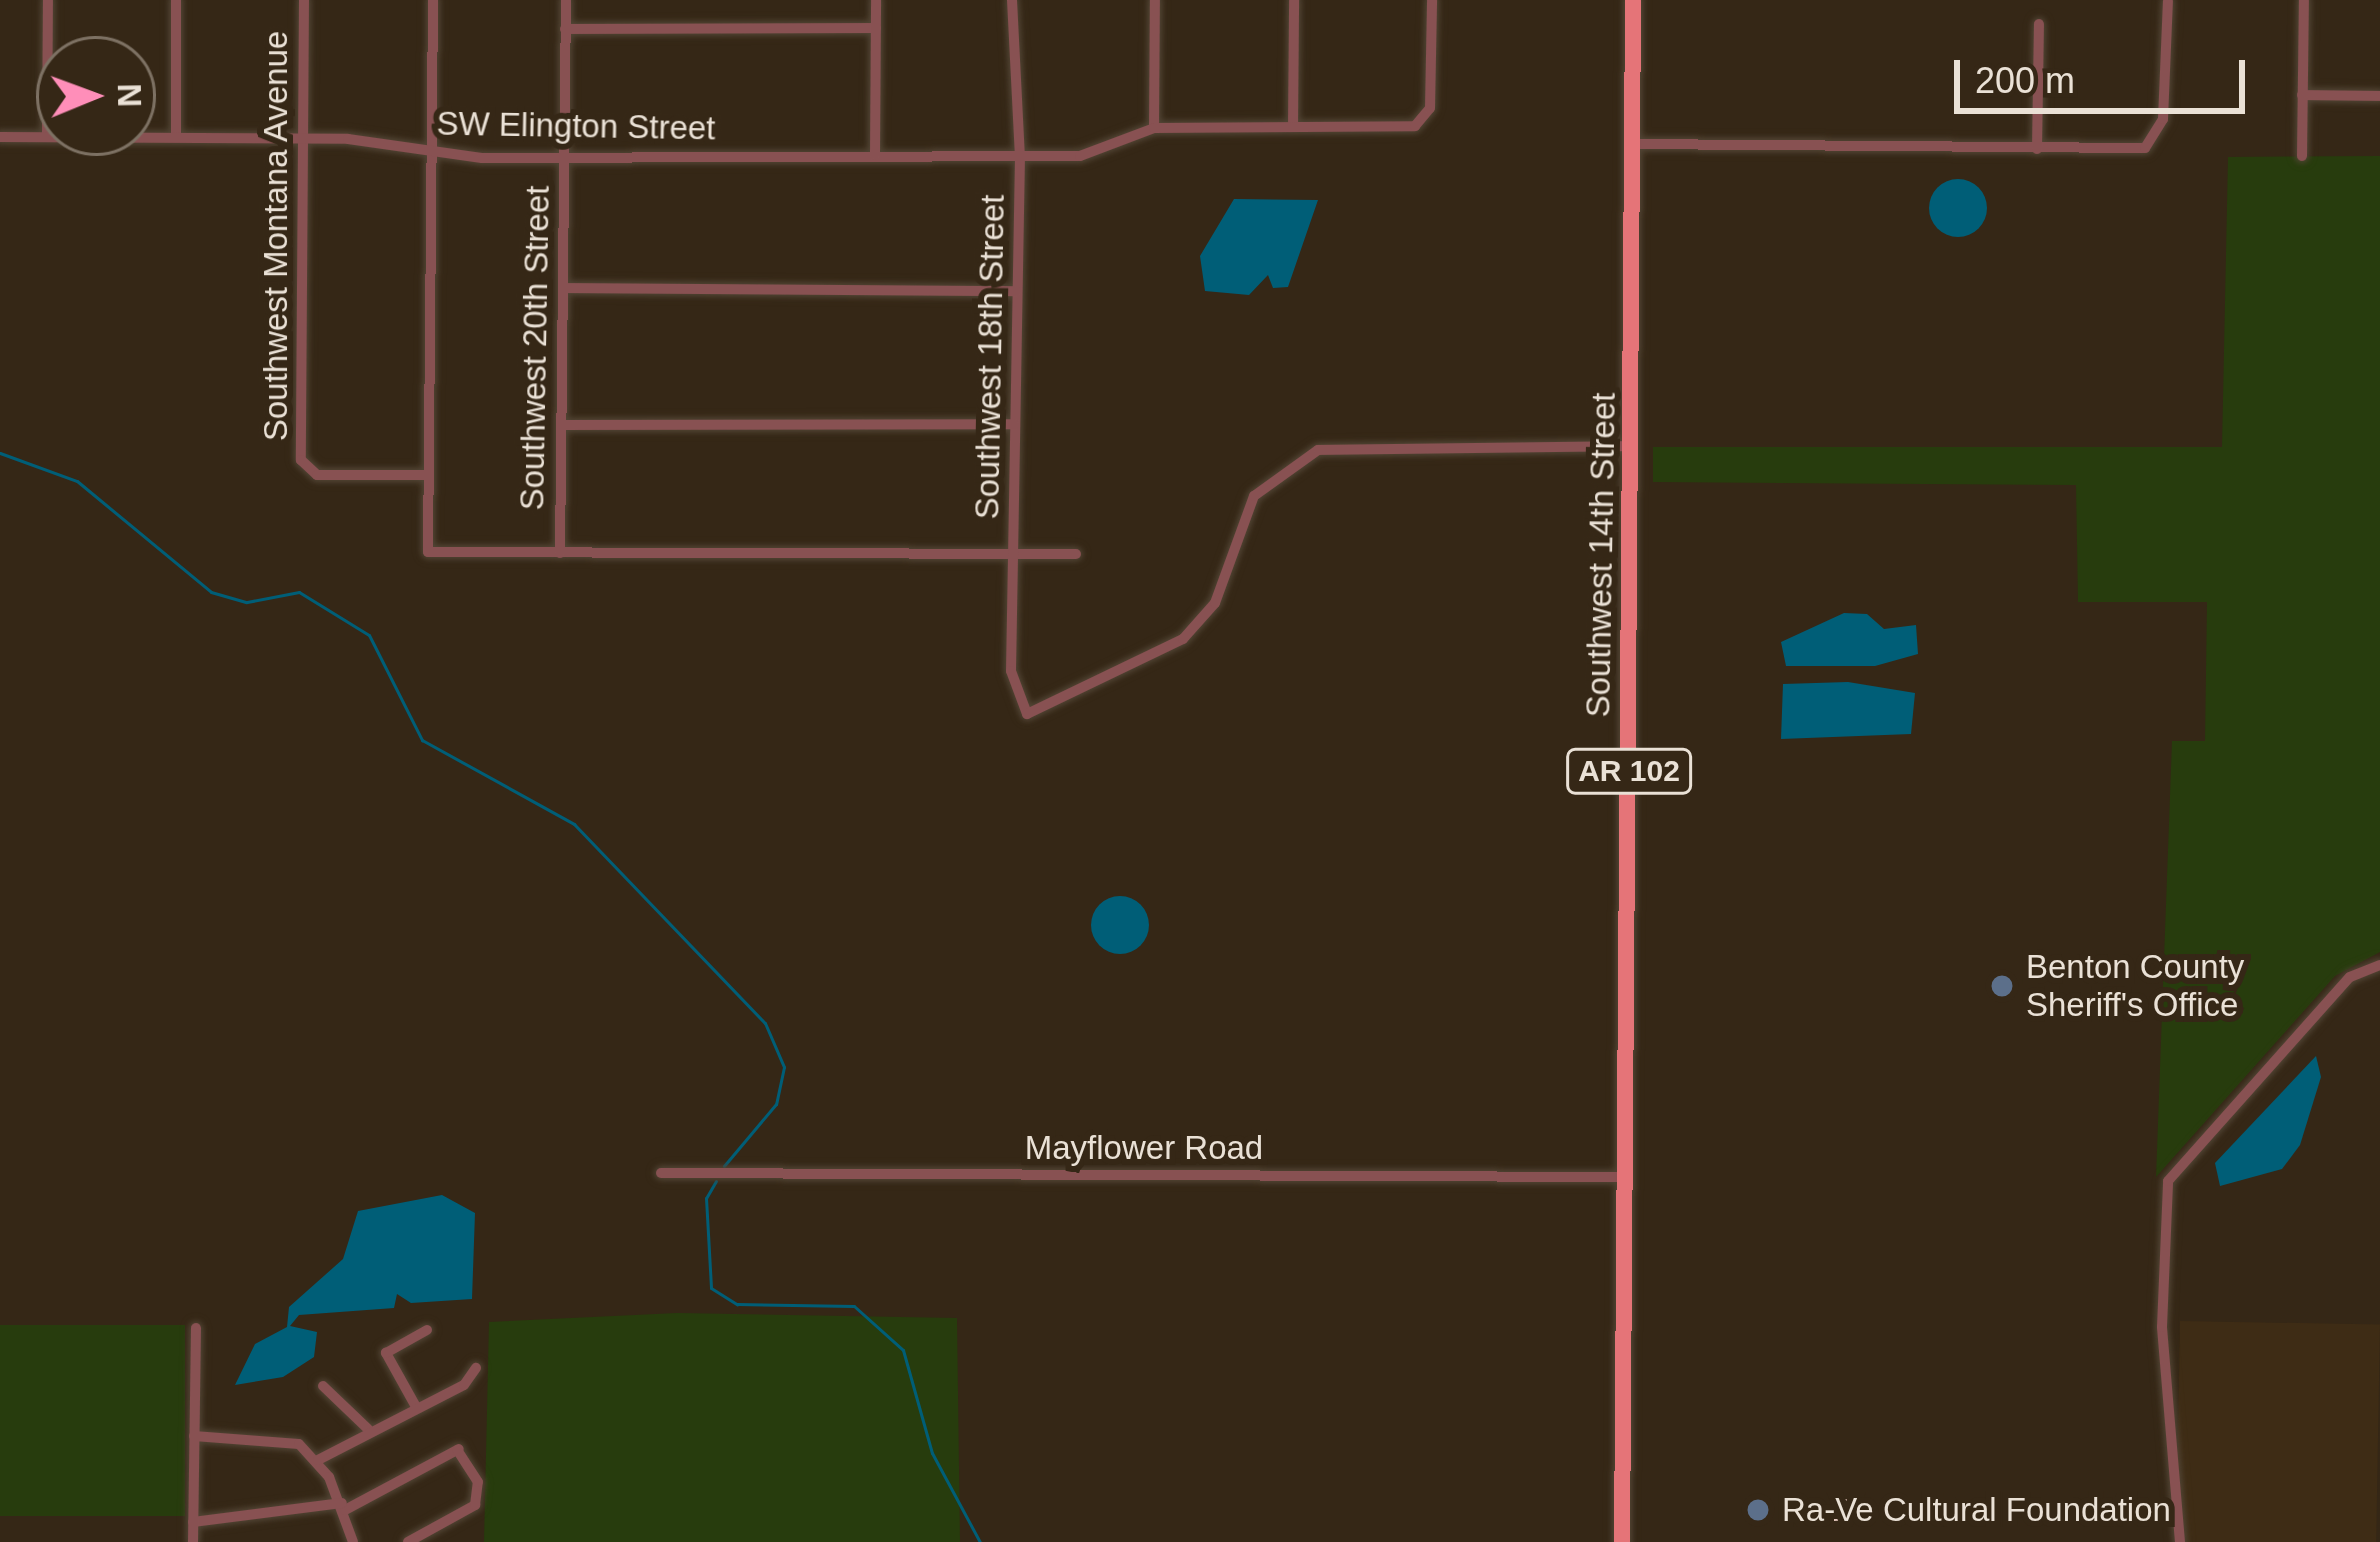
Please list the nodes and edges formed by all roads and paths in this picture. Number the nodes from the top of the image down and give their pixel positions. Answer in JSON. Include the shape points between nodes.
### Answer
{"nodes":[{"id":1,"x":48,"y":0,"type":"edge"},
{"id":2,"x":176,"y":0,"type":"edge"},
{"id":3,"x":304,"y":0,"type":"edge"},
{"id":4,"x":433,"y":0,"type":"edge"},
{"id":5,"x":566,"y":0,"type":"edge"},
{"id":6,"x":876,"y":0,"type":"edge"},
{"id":7,"x":1012,"y":0,"type":"edge"},
{"id":8,"x":1155,"y":0,"type":"edge"},
{"id":9,"x":1294,"y":0,"type":"edge"},
{"id":10,"x":1432,"y":0,"type":"edge"},
{"id":11,"x":1633,"y":0,"type":"edge"},
{"id":12,"x":2303,"y":0,"type":"edge"},
{"id":13,"x":2168,"y":1,"type":"edge"},
{"id":14,"x":2039,"y":24,"type":"dead end"},
{"id":15,"x":875,"y":28,"type":"junction"},
{"id":16,"x":566,"y":29,"type":"junction"},
{"id":17,"x":48,"y":36,"type":"edge"},
{"id":18,"x":2302,"y":95,"type":"junction"},
{"id":19,"x":2380,"y":95,"type":"edge"},
{"id":20,"x":1293,"y":127,"type":"junction"},
{"id":21,"x":1154,"y":128,"type":"junction"},
{"id":22,"x":0,"y":136,"type":"edge"},
{"id":23,"x":36,"y":136,"type":"edge"},
{"id":24,"x":156,"y":137,"type":"edge"},
{"id":25,"x":176,"y":137,"type":"junction"},
{"id":26,"x":304,"y":138,"type":"junction"},
{"id":27,"x":1633,"y":144,"type":"junction"},
{"id":28,"x":2037,"y":148,"type":"junction"},
{"id":29,"x":433,"y":151,"type":"junction"},
{"id":30,"x":875,"y":155,"type":"junction"},
{"id":31,"x":1020,"y":156,"type":"junction"},
{"id":32,"x":2302,"y":156,"type":"dead end"},
{"id":33,"x":565,"y":158,"type":"junction"},
{"id":34,"x":562,"y":288,"type":"junction"},
{"id":35,"x":1017,"y":291,"type":"junction"},
{"id":36,"x":1014,"y":424,"type":"junction"},
{"id":37,"x":561,"y":425,"type":"junction"},
{"id":38,"x":1632,"y":446,"type":"junction"},
{"id":39,"x":429,"y":475,"type":"junction"},
{"id":40,"x":560,"y":554,"type":"junction"},
{"id":41,"x":1076,"y":554,"type":"dead end"},
{"id":42,"x":1013,"y":555,"type":"junction"},
{"id":43,"x":2380,"y":965,"type":"edge"},
{"id":44,"x":661,"y":1173,"type":"dead end"},
{"id":45,"x":1626,"y":1177,"type":"junction"},
{"id":46,"x":196,"y":1328,"type":"dead end"},
{"id":47,"x":427,"y":1330,"type":"dead end"},
{"id":48,"x":476,"y":1368,"type":"dead end"},
{"id":49,"x":323,"y":1386,"type":"dead end"},
{"id":50,"x":415,"y":1405,"type":"junction"},
{"id":51,"x":368,"y":1429,"type":"junction"},
{"id":52,"x":194,"y":1436,"type":"junction"},
{"id":53,"x":318,"y":1460,"type":"junction"},
{"id":54,"x":344,"y":1506,"type":"junction"},
{"id":55,"x":193,"y":1522,"type":"junction"},
{"id":56,"x":193,"y":1542,"type":"edge"},
{"id":57,"x":353,"y":1542,"type":"edge"},
{"id":58,"x":408,"y":1542,"type":"edge"},
{"id":59,"x":1622,"y":1542,"type":"edge"},
{"id":60,"x":2180,"y":1542,"type":"edge"}],
"edges":[{"from":1,"to":17,"type":"street"},
{"from":2,"to":25,"type":"street"},
{"from":3,"to":26,"type":"street","name":"Southwest Montana Avenue"},
{"from":4,"to":29,"type":"street"},
{"from":5,"to":16,"type":"street","name":"Southwest 20th Street"},
{"from":6,"to":15,"type":"street"},
{"from":7,"to":31,"type":"street","name":"Southwest 18th Street"},
{"from":8,"to":21,"type":"street"},
{"from":9,"to":20,"type":"street"},
{"from":10,"to":20,"type":"street","via":[[1425,121]]},
{"from":11,"to":27,"type":"main road","name":"Southwest 14th Street","number":"AR 102"},
{"from":12,"to":18,"type":"street"},
{"from":13,"to":28,"type":"street","via":[[2163,119],[2152,142],[2134,151]]},
{"from":14,"to":28,"type":"street"},
{"from":15,"to":16,"type":"street"},
{"from":15,"to":30,"type":"street"},
{"from":16,"to":33,"type":"street","name":"Southwest 20th Street"},
{"from":18,"to":19,"type":"street"},
{"from":18,"to":32,"type":"street"},
{"from":20,"to":21,"type":"street"},
{"from":21,"to":31,"type":"street","name":"SW Elington Street","via":[[1080,156]]},
{"from":22,"to":23,"type":"street","name":"SW Elington Street"},
{"from":24,"to":25,"type":"street","name":"SW Elington Street"},
{"from":25,"to":26,"type":"street","name":"SW Elington Street"},
{"from":26,"to":29,"type":"street","name":"SW Elington Street"},
{"from":26,"to":39,"type":"street","name":"Southwest Montana Avenue","via":[[307,470]]},
{"from":27,"to":28,"type":"street"},
{"from":27,"to":38,"type":"main road","name":"Southwest 14th Street","number":"AR 102"},
{"from":29,"to":33,"type":"street","name":"SW Elington Street"},
{"from":29,"to":39,"type":"street"},
{"from":30,"to":31,"type":"street","name":"SW Elington Street"},
{"from":30,"to":33,"type":"street","name":"SW Elington Street"},
{"from":31,"to":35,"type":"street","name":"Southwest 18th Street"},
{"from":33,"to":34,"type":"street","name":"Southwest 20th Street"},
{"from":34,"to":35,"type":"street"},
{"from":34,"to":37,"type":"street","name":"Southwest 20th Street"},
{"from":35,"to":36,"type":"street","name":"Southwest 18th Street"},
{"from":36,"to":37,"type":"street"},
{"from":36,"to":42,"type":"street","name":"Southwest 18th Street"},
{"from":37,"to":40,"type":"street","name":"Southwest 20th Street"},
{"from":38,"to":42,"type":"street","name":"Southwest 18th Street","via":[[1318,450],[1255,496],[1215,603],[1184,638],[1028,714],[1011,671]]},
{"from":38,"to":45,"type":"main road","name":"Southwest 14th Street","number":"AR 102"},
{"from":39,"to":40,"type":"street","via":[[428,552]]},
{"from":40,"to":42,"type":"street"},
{"from":41,"to":42,"type":"street"},
{"from":43,"to":60,"type":"street","via":[[2350,977],[2168,1181],[2162,1327]]},
{"from":44,"to":45,"type":"street","name":"Mayflower Road"},
{"from":45,"to":59,"type":"main road","name":"Southwest 14th Street","number":"AR 102"},
{"from":46,"to":52,"type":"street"},
{"from":47,"to":50,"type":"street","via":[[386,1353]]},
{"from":48,"to":50,"type":"street","via":[[464,1385]]},
{"from":49,"to":51,"type":"street"},
{"from":50,"to":51,"type":"street"},
{"from":51,"to":53,"type":"street"},
{"from":52,"to":53,"type":"street","via":[[278,1440]]},
{"from":52,"to":55,"type":"street"},
{"from":53,"to":54,"type":"street"},
{"from":54,"to":55,"type":"street"},
{"from":54,"to":57,"type":"street"},
{"from":54,"to":58,"type":"street","via":[[460,1449],[478,1482],[475,1505]]},
{"from":55,"to":56,"type":"street"}]}
